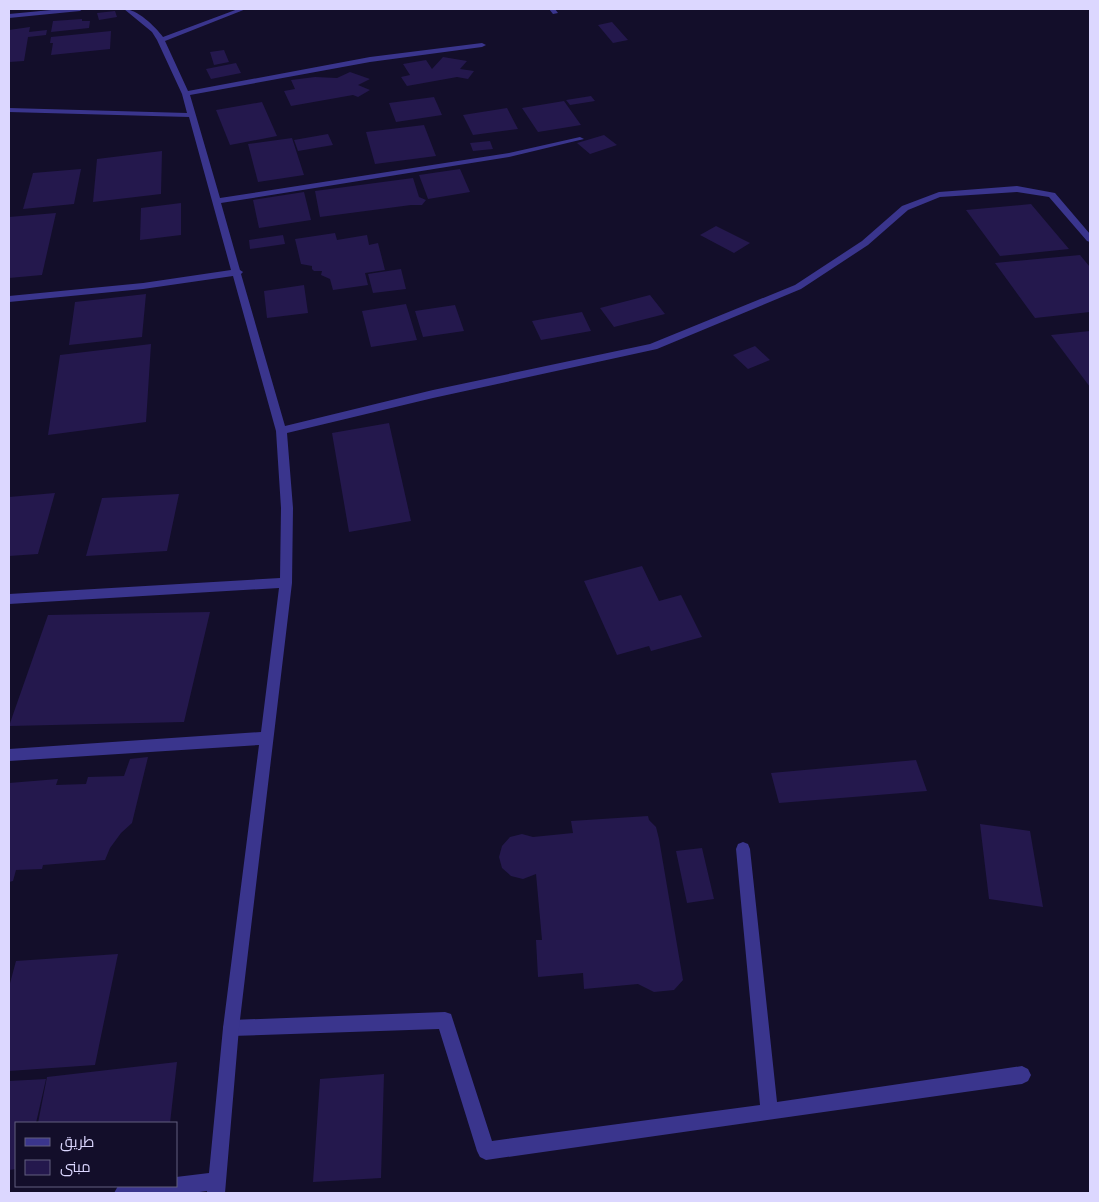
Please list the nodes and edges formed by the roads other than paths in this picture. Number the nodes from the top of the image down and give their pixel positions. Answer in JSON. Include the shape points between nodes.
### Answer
{"nodes":[{"id":1,"x":80,"y":9,"type":"edge"},
{"id":2,"x":127,"y":9,"type":"edge"},
{"id":3,"x":243,"y":9,"type":"edge"},
{"id":4,"x":9,"y":16,"type":"edge"},
{"id":5,"x":161,"y":40,"type":"junction"},
{"id":6,"x":482,"y":45,"type":"dead end"},
{"id":7,"x":186,"y":94,"type":"junction"},
{"id":8,"x":9,"y":110,"type":"edge"},
{"id":9,"x":192,"y":114,"type":"junction"},
{"id":10,"x":580,"y":139,"type":"dead end"},
{"id":11,"x":217,"y":202,"type":"junction"},
{"id":12,"x":1090,"y":239,"type":"edge"},
{"id":13,"x":238,"y":272,"type":"junction"},
{"id":14,"x":9,"y":299,"type":"edge"},
{"id":15,"x":282,"y":431,"type":"junction"},
{"id":16,"x":286,"y":583,"type":"junction"},
{"id":17,"x":9,"y":599,"type":"edge"},
{"id":18,"x":266,"y":738,"type":"junction"},
{"id":19,"x":9,"y":755,"type":"edge"},
{"id":20,"x":743,"y":850,"type":"dead end"},
{"id":21,"x":232,"y":1028,"type":"junction"},
{"id":22,"x":1022,"y":1075,"type":"dead end"},
{"id":23,"x":769,"y":1112,"type":"junction"},
{"id":24,"x":216,"y":1187,"type":"edge"},
{"id":25,"x":122,"y":1193,"type":"edge"}],
"edges":[{"from":1,"to":4,"type":"street"},
{"from":2,"to":5,"type":"street","via":[[155,31]]},
{"from":3,"to":5,"type":"street"},
{"from":5,"to":7,"type":"street"},
{"from":6,"to":7,"type":"street","via":[[323,67]]},
{"from":7,"to":9,"type":"street"},
{"from":8,"to":9,"type":"street"},
{"from":9,"to":11,"type":"street"},
{"from":10,"to":11,"type":"street","via":[[509,155]]},
{"from":11,"to":13,"type":"street"},
{"from":12,"to":15,"type":"street","via":[[1052,195],[1017,189],[939,194],[905,208],[865,243],[798,288],[653,347],[433,394]]},
{"from":13,"to":14,"type":"street","via":[[143,286]]},
{"from":13,"to":15,"type":"street"},
{"from":15,"to":16,"type":"street","via":[[287,508]]},
{"from":16,"to":17,"type":"street"},
{"from":16,"to":18,"type":"street"},
{"from":18,"to":19,"type":"street"},
{"from":18,"to":21,"type":"street"},
{"from":20,"to":23,"type":"street"},
{"from":21,"to":23,"type":"street","via":[[445,1020],[486,1151]]},
{"from":21,"to":24,"type":"street"},
{"from":22,"to":23,"type":"street"},
{"from":24,"to":25,"type":"street"}]}
